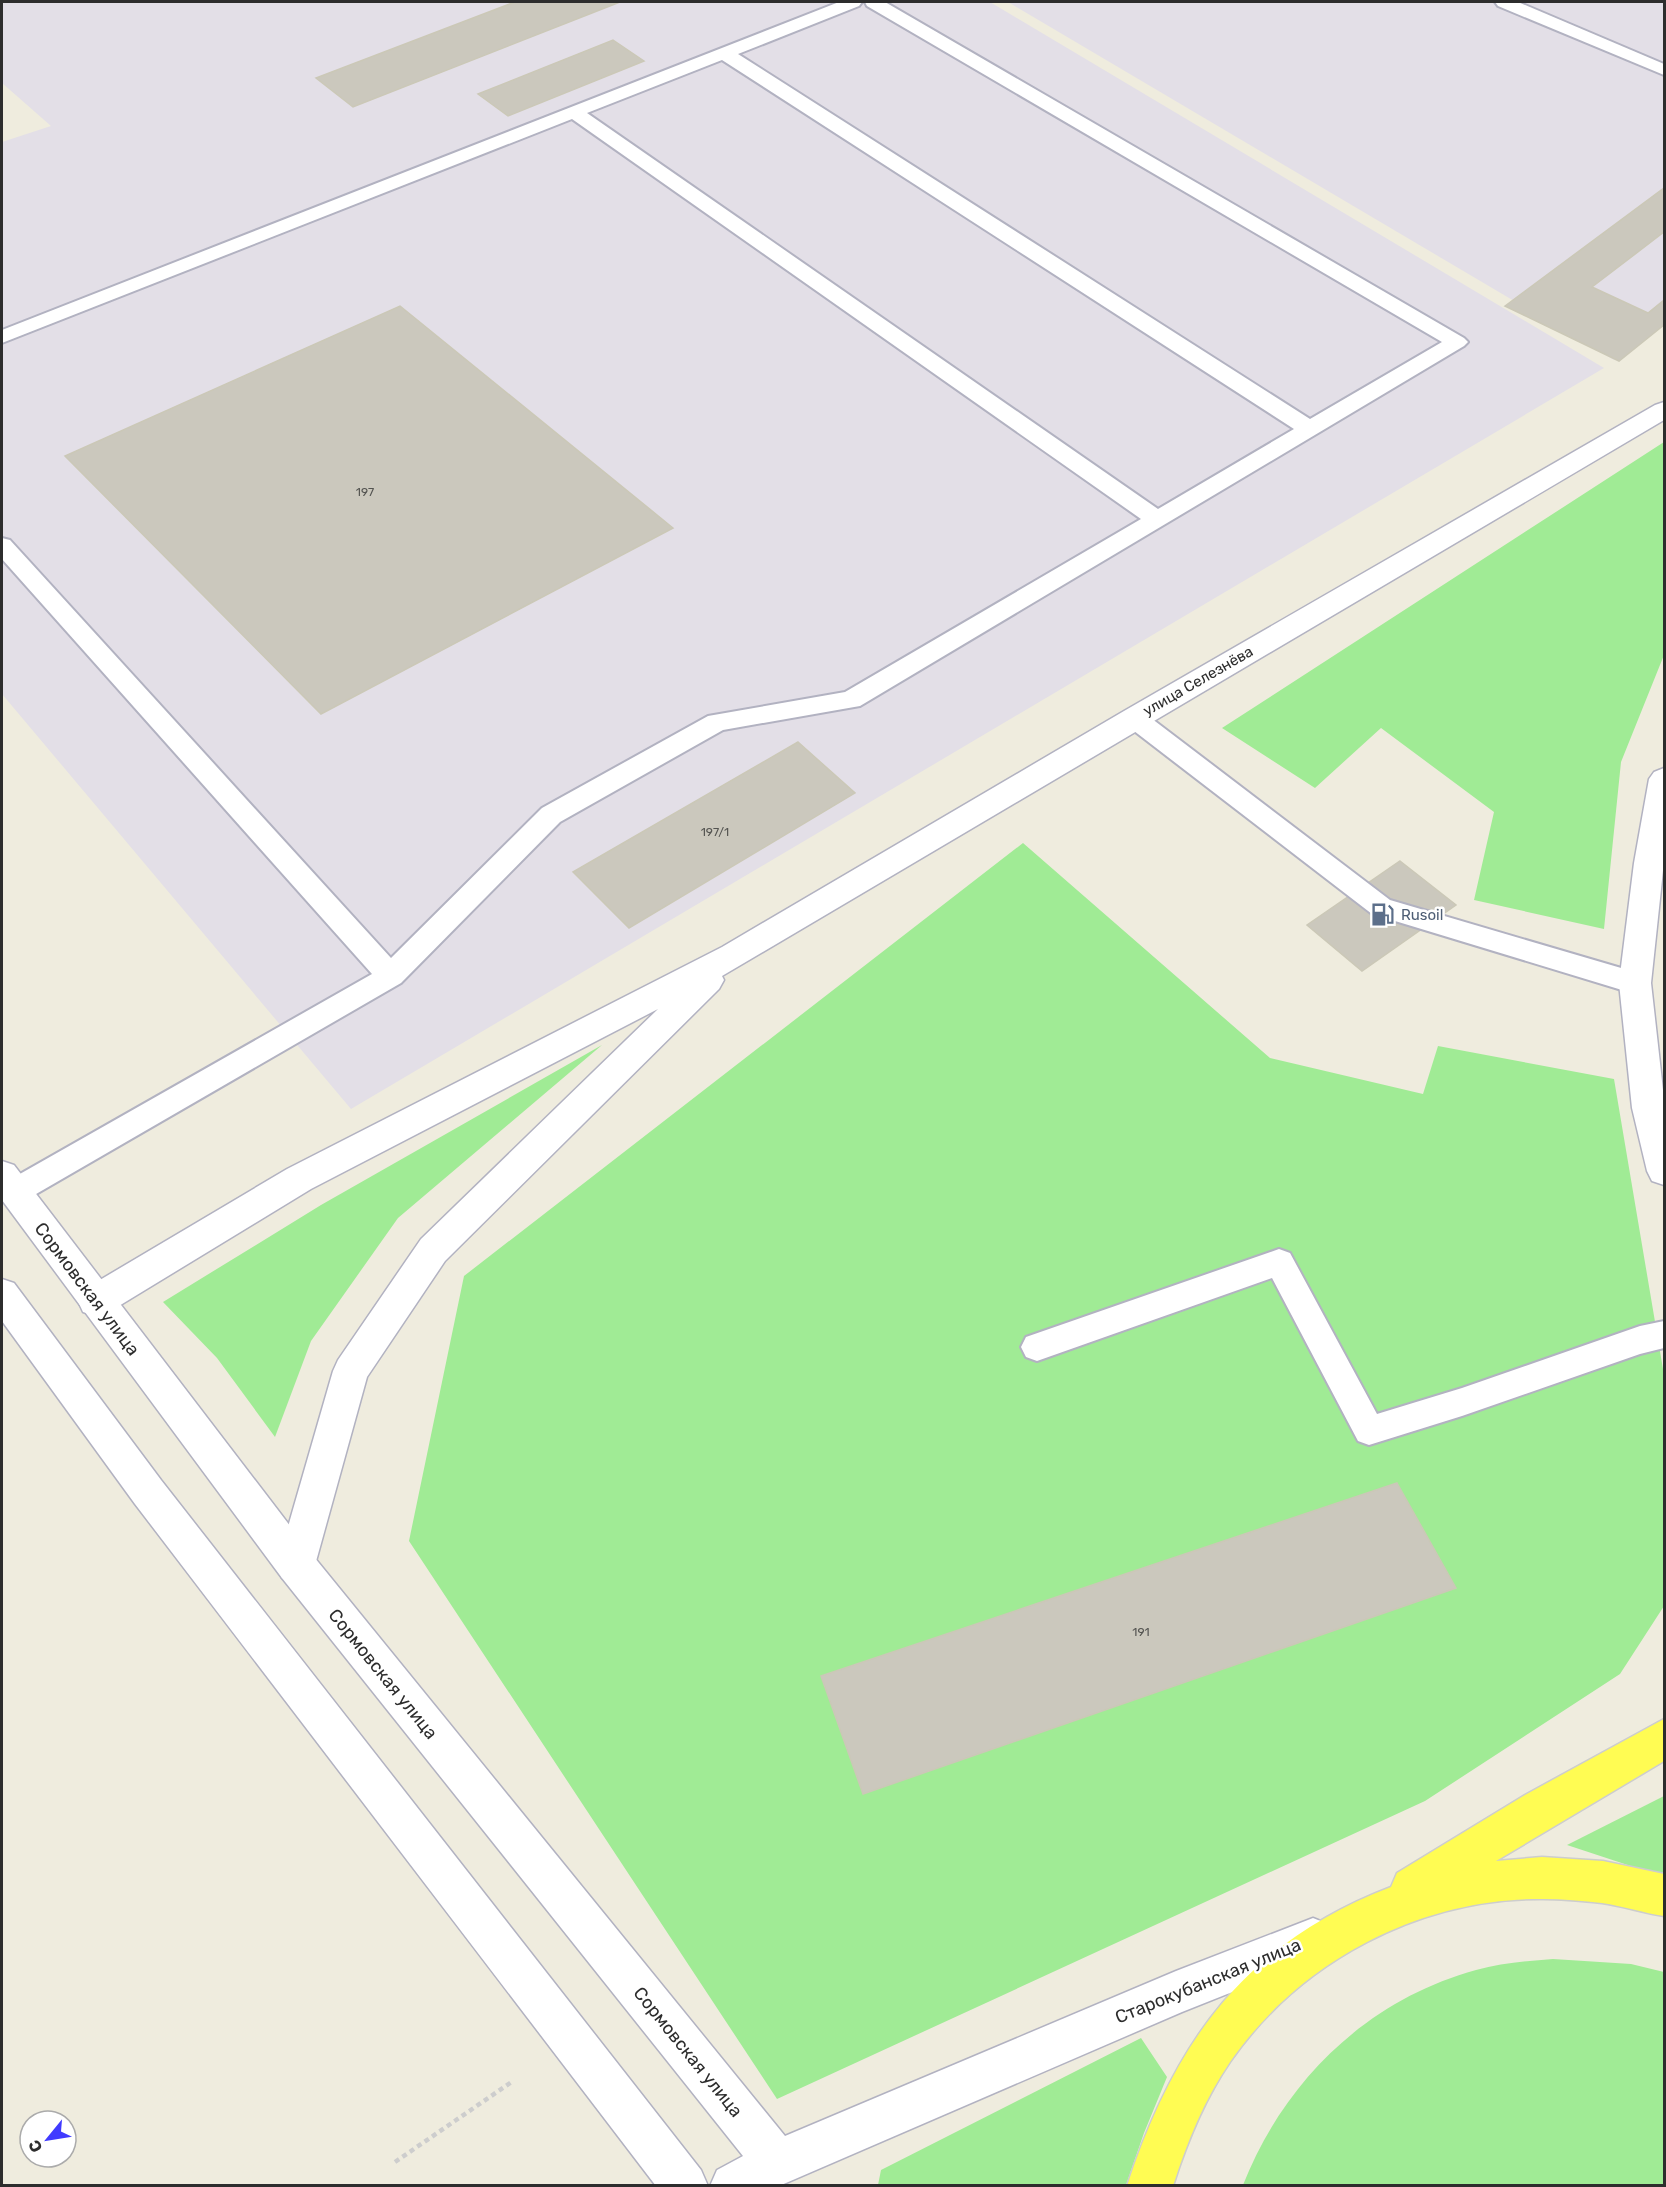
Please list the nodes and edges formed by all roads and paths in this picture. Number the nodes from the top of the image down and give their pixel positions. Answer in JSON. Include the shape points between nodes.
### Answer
{"nodes":[{"id":1,"x":853,"y":2,"type":"edge"},
{"id":2,"x":873,"y":2,"type":"edge"},
{"id":3,"x":1504,"y":2,"type":"edge"},
{"id":4,"x":724,"y":53,"type":"junction"},
{"id":5,"x":1665,"y":70,"type":"edge"},
{"id":6,"x":575,"y":113,"type":"junction"},
{"id":7,"x":2,"y":337,"type":"edge"},
{"id":8,"x":1665,"y":410,"type":"edge"},
{"id":9,"x":1311,"y":429,"type":"junction"},
{"id":10,"x":1157,"y":519,"type":"junction"},
{"id":11,"x":2,"y":545,"type":"edge"},
{"id":12,"x":1134,"y":718,"type":"junction"},
{"id":13,"x":1665,"y":779,"type":"edge"},
{"id":14,"x":733,"y":956,"type":"junction"},
{"id":15,"x":391,"y":976,"type":"junction"},
{"id":16,"x":1635,"y":983,"type":"junction"},
{"id":17,"x":1665,"y":1171,"type":"edge"},
{"id":18,"x":8,"y":1184,"type":"edge"},
{"id":19,"x":2,"y":1294,"type":"edge"},
{"id":20,"x":96,"y":1301,"type":"junction"},
{"id":21,"x":1665,"y":1335,"type":"edge"},
{"id":22,"x":1037,"y":1347,"type":"dead end"},
{"id":23,"x":296,"y":1565,"type":"junction"},
{"id":24,"x":1664,"y":1739,"type":"edge"},
{"id":25,"x":1665,"y":1895,"type":"edge"},
{"id":26,"x":1357,"y":1922,"type":"junction"},
{"id":27,"x":513,"y":2080,"type":"dead end"},
{"id":28,"x":395,"y":2162,"type":"dead end"},
{"id":29,"x":777,"y":2162,"type":"junction"},
{"id":30,"x":685,"y":2186,"type":"edge"},
{"id":31,"x":733,"y":2186,"type":"edge"},
{"id":32,"x":1150,"y":2186,"type":"edge"}],
"edges":[{"from":1,"to":4,"type":"lane"},
{"from":2,"to":9,"type":"lane","via":[[1457,342]]},
{"from":3,"to":5,"type":"lane"},
{"from":4,"to":6,"type":"lane"},
{"from":4,"to":9,"type":"lane"},
{"from":6,"to":7,"type":"lane"},
{"from":6,"to":10,"type":"lane"},
{"from":8,"to":12,"type":"main road","name":"улица Селезнёва"},
{"from":9,"to":10,"type":"lane"},
{"from":10,"to":15,"type":"lane","via":[[850,700],[717,722],[551,815]]},
{"from":11,"to":15,"type":"lane"},
{"from":12,"to":14,"type":"main road","name":"улица Селезнёва"},
{"from":12,"to":16,"type":"lane","via":[[1381,907]]},
{"from":13,"to":16,"type":"main road","via":[[1649,863]]},
{"from":14,"to":20,"type":"main road","via":[[299,1179]]},
{"from":14,"to":23,"type":"main road","via":[[434,1250],[351,1371]]},
{"from":15,"to":18,"type":"lane"},
{"from":16,"to":17,"type":"main road","via":[[1649,1107]]},
{"from":18,"to":20,"type":"main road","name":"Сормовская улица"},
{"from":19,"to":30,"type":"main road","via":[[148,1492]]},
{"from":20,"to":23,"type":"main road","name":"Сормовская улица"},
{"from":21,"to":22,"type":"lane","via":[[1369,1431],[1279,1262]]},
{"from":23,"to":29,"type":"main road","name":"Сормовская улица"},
{"from":24,"to":26,"type":"main road","name":"Старокубанская улица"},
{"from":25,"to":26,"type":"main road","via":[[1616,1884],[1526,1879],[1440,1890]]},
{"from":26,"to":29,"type":"main road","name":"Старокубанская улица","via":[[1176,1993]]},
{"from":26,"to":32,"type":"main road","via":[[1288,1967],[1226,2032],[1178,2113]]},
{"from":27,"to":28,"type":"path"},
{"from":29,"to":31,"type":"main road","name":"Старокубанская улица"}]}
